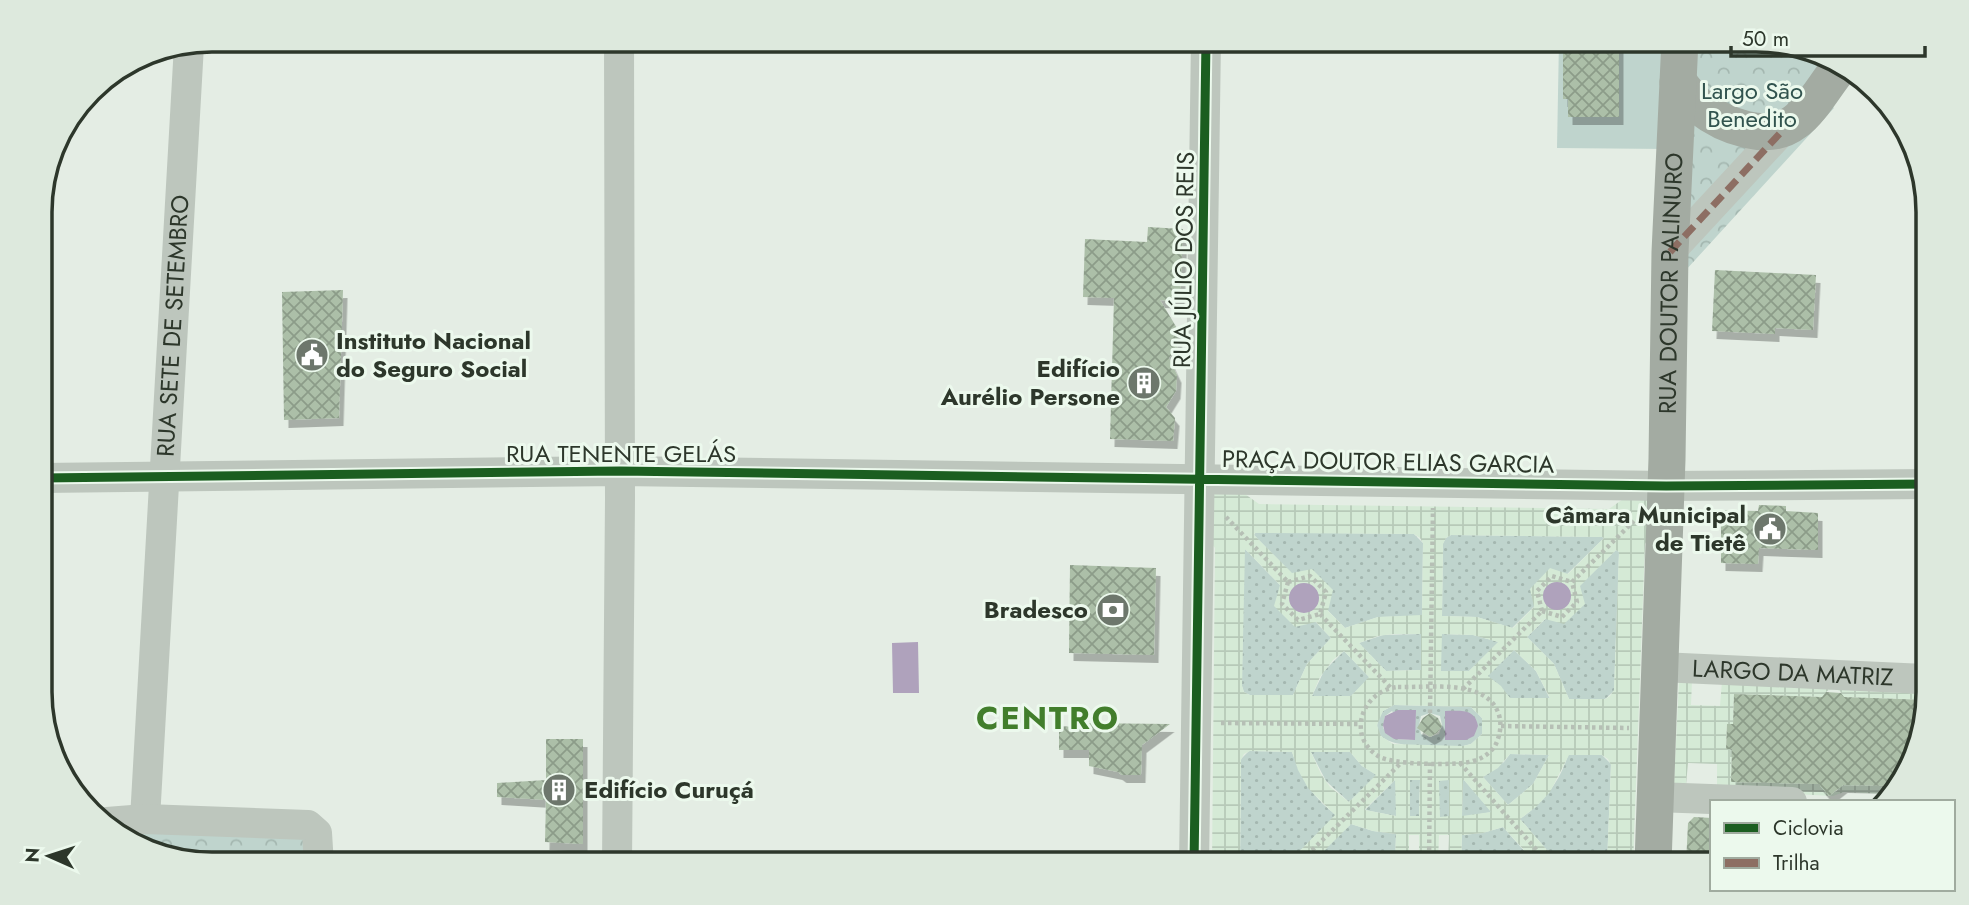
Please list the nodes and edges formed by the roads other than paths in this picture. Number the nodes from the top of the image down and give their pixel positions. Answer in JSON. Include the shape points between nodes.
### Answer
{"nodes":[{"id":1,"x":1206,"y":52,"type":"edge"},
{"id":2,"x":1679,"y":52,"type":"edge"},
{"id":3,"x":619,"y":53,"type":"edge"},
{"id":4,"x":189,"y":55,"type":"edge"},
{"id":5,"x":1834,"y":73,"type":"edge"},
{"id":6,"x":1678,"y":82,"type":"junction"},
{"id":7,"x":1783,"y":130,"type":"junction"},
{"id":8,"x":1670,"y":252,"type":"junction"},
{"id":9,"x":620,"y":471,"type":"junction"},
{"id":10,"x":164,"y":476,"type":"junction"},
{"id":11,"x":52,"y":478,"type":"edge"},
{"id":12,"x":1200,"y":479,"type":"junction"},
{"id":13,"x":1916,"y":484,"type":"edge"},
{"id":14,"x":1666,"y":485,"type":"junction"},
{"id":15,"x":1660,"y":667,"type":"junction"},
{"id":16,"x":1916,"y":679,"type":"edge"},
{"id":17,"x":1655,"y":797,"type":"junction"},
{"id":18,"x":1737,"y":800,"type":"edge"},
{"id":19,"x":145,"y":819,"type":"junction"},
{"id":20,"x":117,"y":820,"type":"edge"},
{"id":21,"x":318,"y":852,"type":"edge"},
{"id":22,"x":617,"y":852,"type":"edge"},
{"id":23,"x":1194,"y":852,"type":"edge"},
{"id":24,"x":1653,"y":852,"type":"edge"}],
"edges":[{"from":1,"to":12,"type":"street","name":"RUA JÚLIO DOS REIS"},
{"from":2,"to":6,"type":"main road"},
{"from":3,"to":9,"type":"street"},
{"from":4,"to":10,"type":"street","name":"RUA SETE DE SETEMBRO"},
{"from":5,"to":7,"type":"main road","via":[[1798,121]]},
{"from":6,"to":7,"type":"main road","via":[[1717,118],[1760,132]]},
{"from":6,"to":8,"type":"main road","name":"RUA DOUTOR PALINURO"},
{"from":7,"to":8,"type":"street"},
{"from":8,"to":14,"type":"main road","name":"RUA DOUTOR PALINURO"},
{"from":9,"to":10,"type":"street","name":"RUA TENENTE GELÁS"},
{"from":9,"to":12,"type":"street","name":"RUA TENENTE GELÁS"},
{"from":9,"to":22,"type":"street"},
{"from":10,"to":11,"type":"street","name":"RUA TENENTE GELÁS"},
{"from":10,"to":19,"type":"street","name":"RUA SETE DE SETEMBRO"},
{"from":12,"to":14,"type":"street","name":"PRAÇA DOUTOR ELIAS GARCIA"},
{"from":12,"to":23,"type":"street","name":"PRAÇA DOUTOR ELIAS GARCIA"},
{"from":13,"to":14,"type":"street"},
{"from":14,"to":15,"type":"main road"},
{"from":15,"to":16,"type":"street","name":"LARGO DA MATRIZ"},
{"from":15,"to":17,"type":"main road"},
{"from":17,"to":18,"type":"street"},
{"from":17,"to":24,"type":"main road"},
{"from":19,"to":20,"type":"street"},
{"from":19,"to":21,"type":"street","via":[[308,825],[317,833]]}]}
